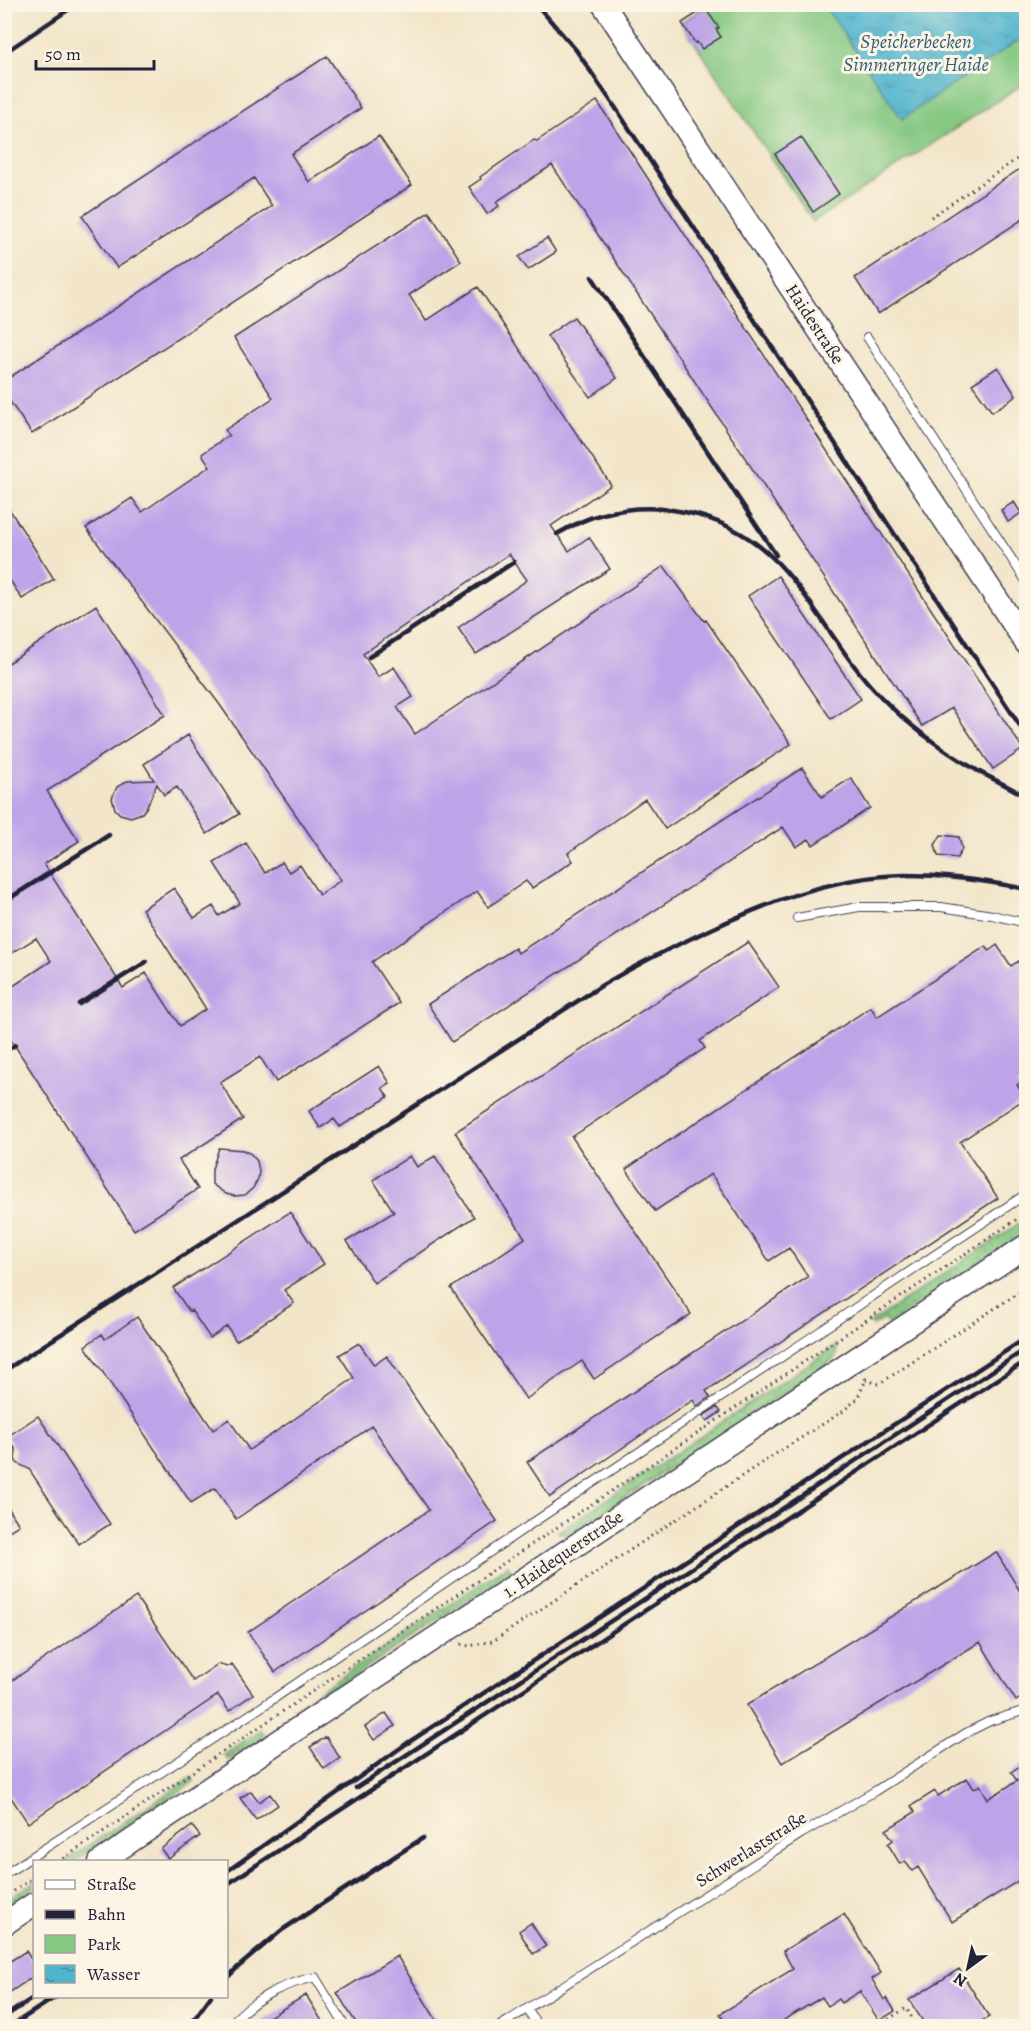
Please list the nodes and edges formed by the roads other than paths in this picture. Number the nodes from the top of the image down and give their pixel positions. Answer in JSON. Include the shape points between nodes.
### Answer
{"nodes":[{"id":1,"x":603,"y":4,"type":"edge"},
{"id":2,"x":867,"y":338,"type":"dead end"},
{"id":3,"x":1026,"y":581,"type":"edge"},
{"id":4,"x":1026,"y":643,"type":"edge"},
{"id":5,"x":797,"y":918,"type":"dead end"},
{"id":6,"x":1026,"y":923,"type":"edge"},
{"id":7,"x":1026,"y":1194,"type":"edge"},
{"id":8,"x":1026,"y":1246,"type":"edge"},
{"id":9,"x":1026,"y":1710,"type":"edge"},
{"id":10,"x":103,"y":1860,"type":"edge"},
{"id":11,"x":4,"y":1875,"type":"edge"},
{"id":12,"x":33,"y":1905,"type":"edge"},
{"id":13,"x":4,"y":1924,"type":"edge"},
{"id":14,"x":527,"y":2009,"type":"junction"},
{"id":15,"x":229,"y":2026,"type":"edge"},
{"id":16,"x":345,"y":2026,"type":"edge"},
{"id":17,"x":500,"y":2026,"type":"edge"},
{"id":18,"x":538,"y":2026,"type":"edge"}],
"edges":[{"from":1,"to":4,"type":"main road","name":"Haidestraße"},
{"from":2,"to":3,"type":"lane"},
{"from":5,"to":6,"type":"lane","via":[[859,907],[942,907]]},
{"from":7,"to":11,"type":"lane"},
{"from":8,"to":10,"type":"main road","name":"1. Haidequerstraße"},
{"from":9,"to":14,"type":"lane","name":"Schwerlaststraße","via":[[990,1720],[966,1733]]},
{"from":12,"to":13,"type":"main road"},
{"from":14,"to":17,"type":"lane","name":"Schwerlaststraße"},
{"from":14,"to":18,"type":"lane"},
{"from":15,"to":16,"type":"lane","via":[[268,1992],[315,1977]]}]}
